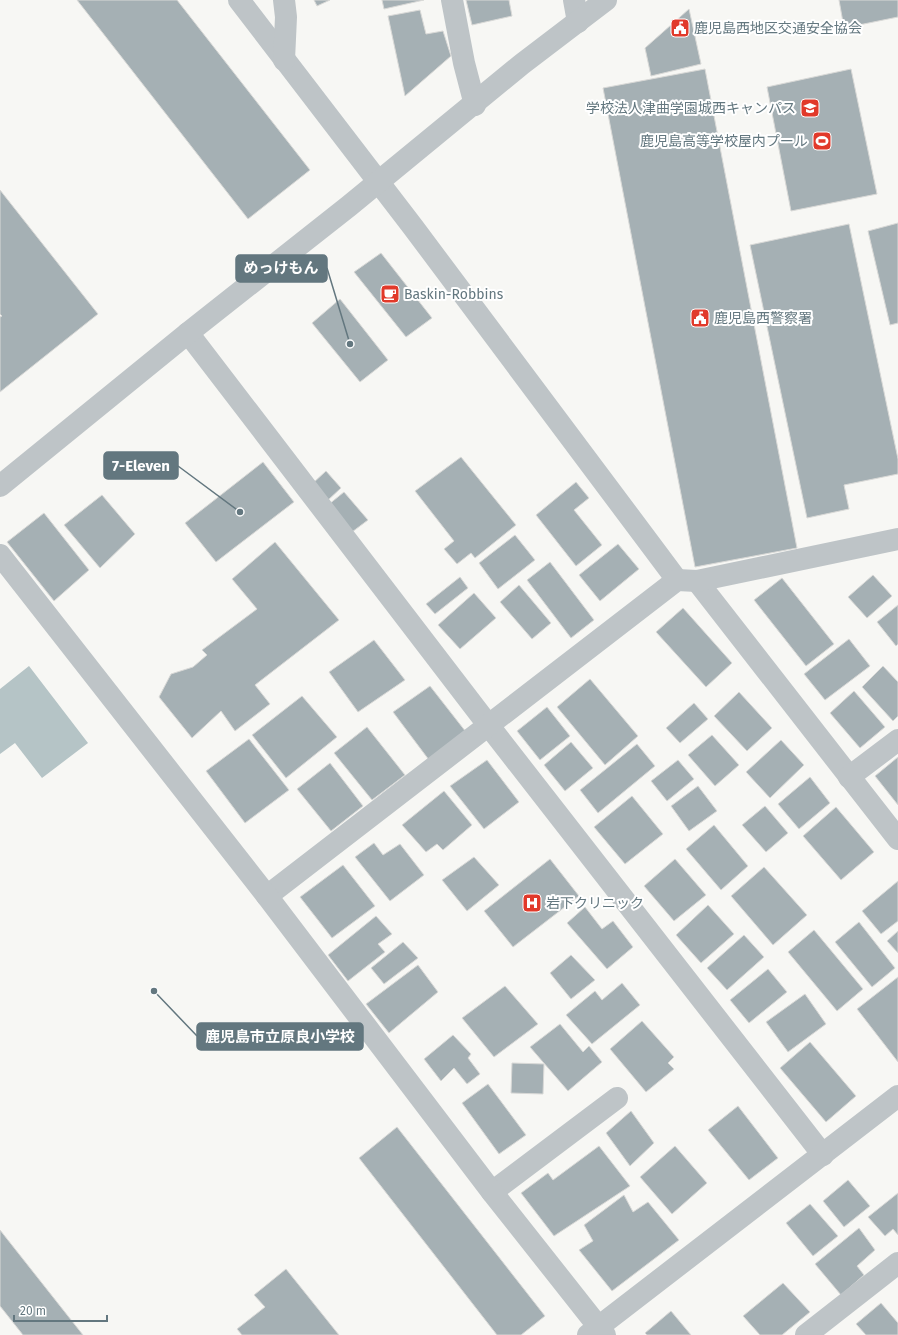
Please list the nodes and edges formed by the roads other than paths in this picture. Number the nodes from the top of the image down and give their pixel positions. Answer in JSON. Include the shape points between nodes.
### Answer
{"nodes":[{"id":1,"x":239,"y":0,"type":"edge"},
{"id":2,"x":284,"y":0,"type":"edge"},
{"id":3,"x":452,"y":0,"type":"edge"},
{"id":4,"x":574,"y":0,"type":"edge"},
{"id":5,"x":606,"y":0,"type":"edge"},
{"id":6,"x":578,"y":22,"type":"junction"},
{"id":7,"x":284,"y":60,"type":"junction"},
{"id":8,"x":475,"y":104,"type":"junction"},
{"id":9,"x":378,"y":182,"type":"junction"},
{"id":10,"x":188,"y":333,"type":"junction"},
{"id":11,"x":0,"y":486,"type":"edge"},
{"id":12,"x":898,"y":539,"type":"edge"},
{"id":13,"x":0,"y":555,"type":"edge"},
{"id":14,"x":687,"y":581,"type":"junction"},
{"id":15,"x":489,"y":726,"type":"junction"},
{"id":16,"x":898,"y":740,"type":"edge"},
{"id":17,"x":849,"y":777,"type":"junction"},
{"id":18,"x":898,"y":839,"type":"edge"},
{"id":19,"x":267,"y":896,"type":"junction"},
{"id":20,"x":898,"y":1096,"type":"edge"},
{"id":21,"x":617,"y":1098,"type":"dead end"},
{"id":22,"x":823,"y":1155,"type":"junction"},
{"id":23,"x":492,"y":1192,"type":"junction"},
{"id":24,"x":898,"y":1263,"type":"edge"},
{"id":25,"x":597,"y":1332,"type":"edge"},
{"id":26,"x":806,"y":1335,"type":"edge"}],
"edges":[{"from":1,"to":7,"type":"street"},
{"from":2,"to":7,"type":"street"},
{"from":3,"to":8,"type":"street","via":[[464,64]]},
{"from":4,"to":6,"type":"street"},
{"from":5,"to":6,"type":"street"},
{"from":6,"to":8,"type":"street","via":[[522,64]]},
{"from":7,"to":9,"type":"street"},
{"from":8,"to":9,"type":"street"},
{"from":9,"to":10,"type":"street"},
{"from":9,"to":14,"type":"street"},
{"from":10,"to":11,"type":"street"},
{"from":10,"to":15,"type":"street"},
{"from":12,"to":14,"type":"street"},
{"from":13,"to":19,"type":"street"},
{"from":14,"to":15,"type":"street"},
{"from":14,"to":17,"type":"street"},
{"from":15,"to":19,"type":"street"},
{"from":15,"to":22,"type":"street"},
{"from":16,"to":17,"type":"street"},
{"from":17,"to":18,"type":"street"},
{"from":19,"to":23,"type":"street"},
{"from":20,"to":22,"type":"street"},
{"from":21,"to":23,"type":"street"},
{"from":22,"to":25,"type":"street"},
{"from":23,"to":25,"type":"street"},
{"from":24,"to":26,"type":"street"}]}
